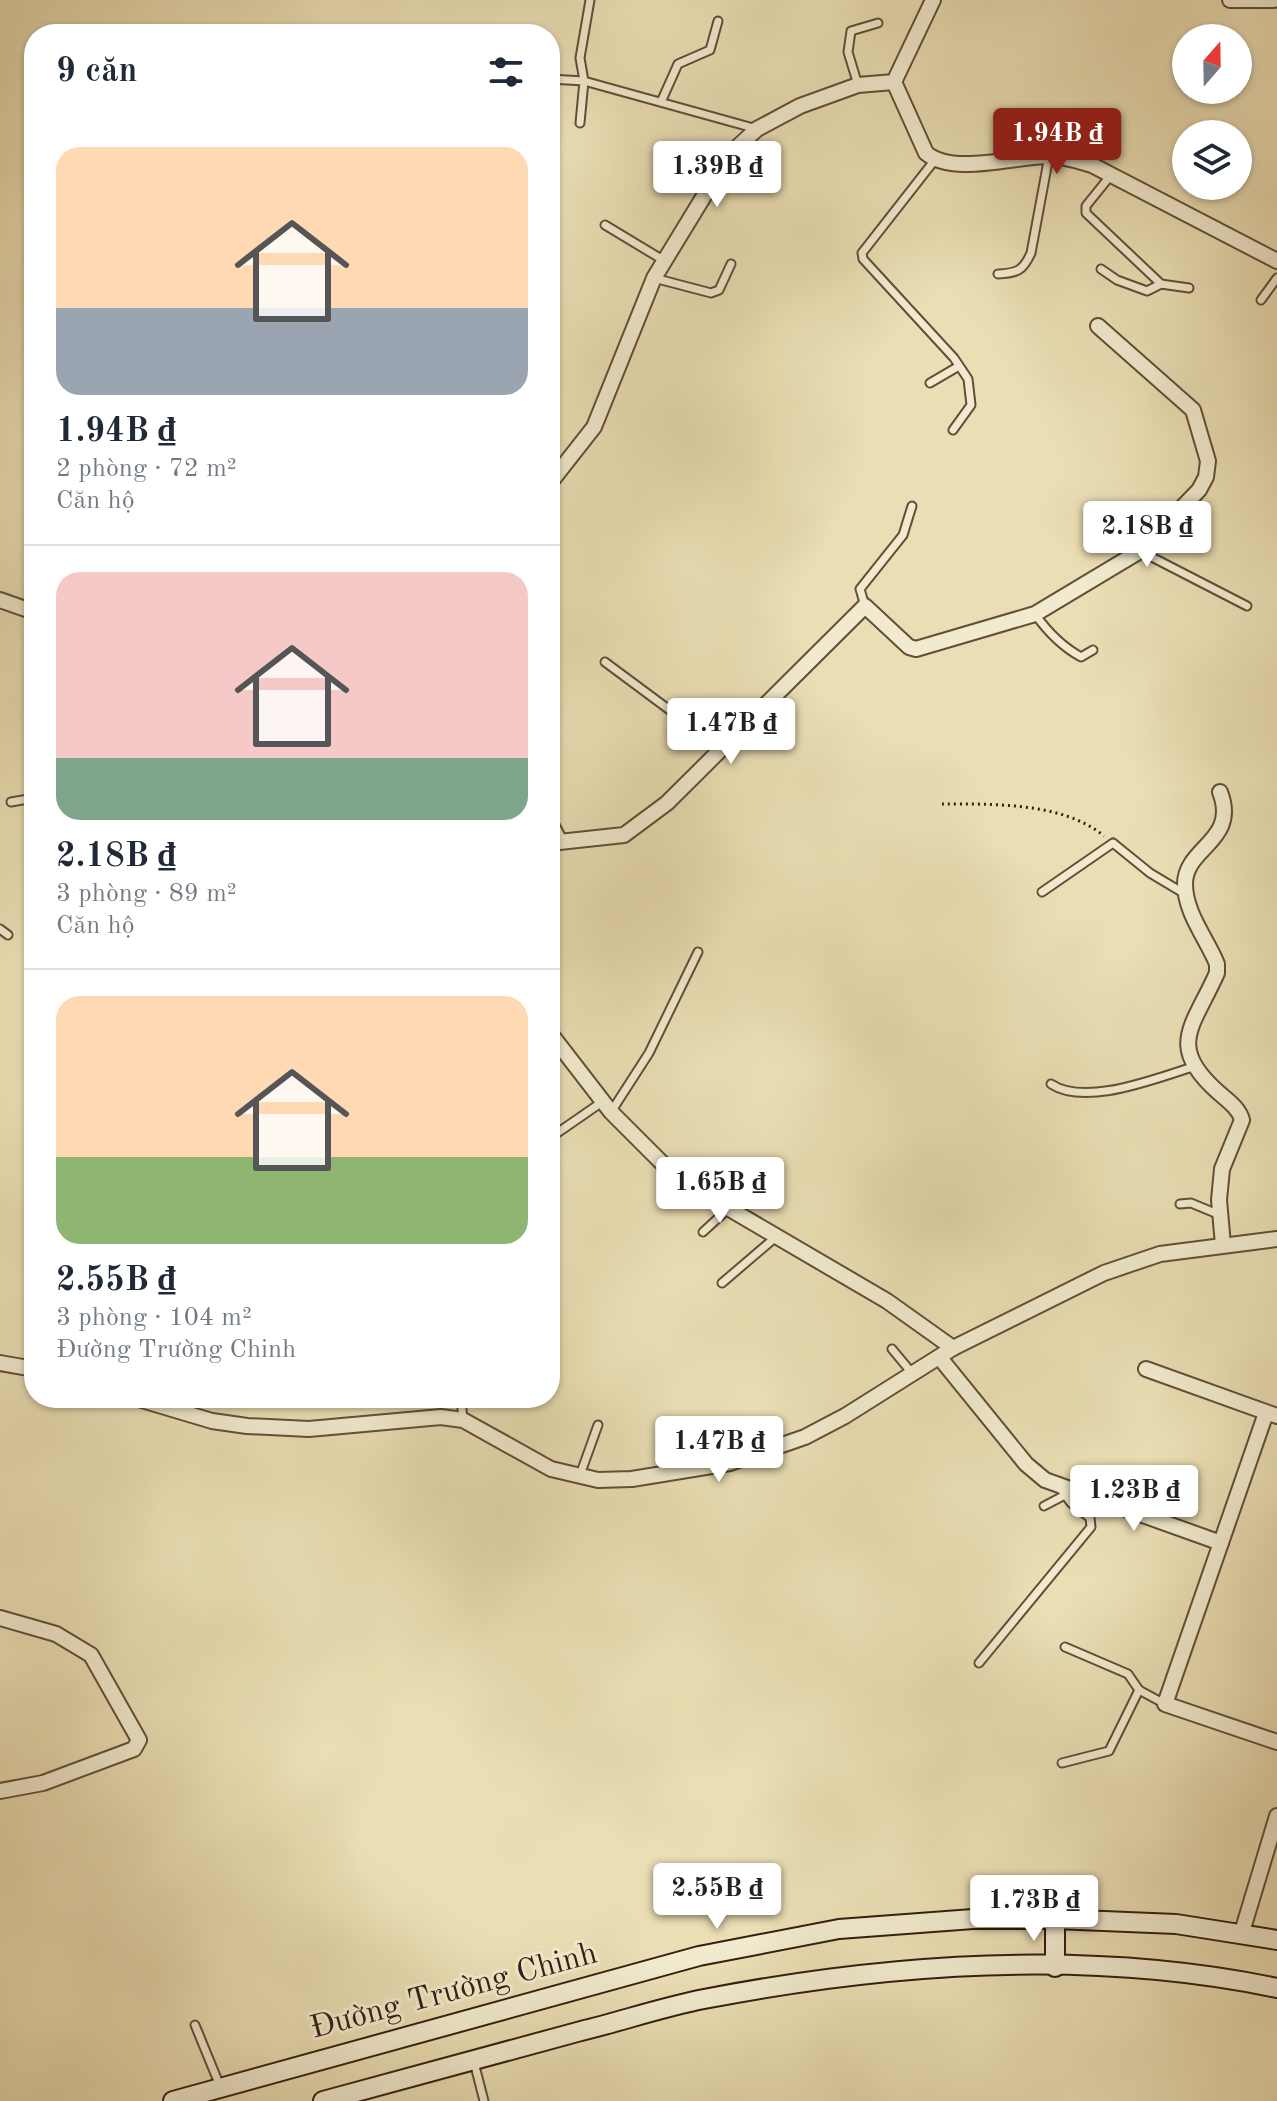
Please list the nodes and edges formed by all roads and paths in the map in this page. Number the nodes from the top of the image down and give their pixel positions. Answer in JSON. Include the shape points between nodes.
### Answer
{"nodes":[{"id":1,"x":590,"y":0,"type":"edge"},
{"id":2,"x":933,"y":0,"type":"edge"},
{"id":3,"x":1230,"y":0,"type":"edge"},
{"id":4,"x":1274,"y":0,"type":"edge"},
{"id":5,"x":718,"y":21,"type":"dead end"},
{"id":6,"x":878,"y":23,"type":"dead end"},
{"id":7,"x":560,"y":80,"type":"edge"},
{"id":8,"x":584,"y":81,"type":"junction"},
{"id":9,"x":894,"y":82,"type":"junction"},
{"id":10,"x":858,"y":85,"type":"junction"},
{"id":11,"x":661,"y":102,"type":"junction"},
{"id":12,"x":580,"y":123,"type":"dead end"},
{"id":13,"x":757,"y":129,"type":"junction"},
{"id":14,"x":1049,"y":156,"type":"junction"},
{"id":15,"x":934,"y":161,"type":"junction"},
{"id":16,"x":1111,"y":175,"type":"junction"},
{"id":17,"x":605,"y":225,"type":"dead end"},
{"id":18,"x":663,"y":260,"type":"junction"},
{"id":19,"x":1277,"y":261,"type":"edge"},
{"id":20,"x":731,"y":264,"type":"dead end"},
{"id":21,"x":1101,"y":269,"type":"dead end"},
{"id":22,"x":998,"y":274,"type":"dead end"},
{"id":23,"x":654,"y":278,"type":"junction"},
{"id":24,"x":1277,"y":278,"type":"edge"},
{"id":25,"x":1161,"y":284,"type":"junction"},
{"id":26,"x":1189,"y":288,"type":"dead end"},
{"id":27,"x":1261,"y":300,"type":"dead end"},
{"id":28,"x":1098,"y":326,"type":"dead end"},
{"id":29,"x":959,"y":366,"type":"junction"},
{"id":30,"x":930,"y":383,"type":"dead end"},
{"id":31,"x":953,"y":430,"type":"dead end"},
{"id":32,"x":560,"y":471,"type":"edge"},
{"id":33,"x":912,"y":506,"type":"dead end"},
{"id":34,"x":1140,"y":551,"type":"junction"},
{"id":35,"x":0,"y":600,"type":"edge"},
{"id":36,"x":865,"y":606,"type":"junction"},
{"id":37,"x":1247,"y":606,"type":"dead end"},
{"id":38,"x":24,"y":608,"type":"edge"},
{"id":39,"x":1035,"y":614,"type":"junction"},
{"id":40,"x":1093,"y":650,"type":"dead end"},
{"id":41,"x":605,"y":662,"type":"dead end"},
{"id":42,"x":722,"y":749,"type":"junction"},
{"id":43,"x":1220,"y":792,"type":"dead end"},
{"id":44,"x":24,"y":800,"type":"edge"},
{"id":45,"x":11,"y":802,"type":"dead end"},
{"id":46,"x":942,"y":804,"type":"dead end"},
{"id":47,"x":560,"y":841,"type":"edge"},
{"id":48,"x":1113,"y":843,"type":"junction"},
{"id":49,"x":1042,"y":892,"type":"dead end"},
{"id":50,"x":1187,"y":896,"type":"junction"},
{"id":51,"x":0,"y":929,"type":"edge"},
{"id":52,"x":8,"y":935,"type":"dead end"},
{"id":53,"x":698,"y":952,"type":"dead end"},
{"id":54,"x":560,"y":1046,"type":"edge"},
{"id":55,"x":1193,"y":1067,"type":"junction"},
{"id":56,"x":1051,"y":1084,"type":"dead end"},
{"id":57,"x":607,"y":1107,"type":"junction"},
{"id":58,"x":560,"y":1133,"type":"edge"},
{"id":59,"x":1180,"y":1204,"type":"dead end"},
{"id":60,"x":729,"y":1208,"type":"junction"},
{"id":61,"x":1220,"y":1215,"type":"junction"},
{"id":62,"x":703,"y":1232,"type":"dead end"},
{"id":63,"x":777,"y":1236,"type":"junction"},
{"id":64,"x":1277,"y":1239,"type":"edge"},
{"id":65,"x":1223,"y":1245,"type":"junction"},
{"id":66,"x":722,"y":1283,"type":"dead end"},
{"id":67,"x":953,"y":1348,"type":"junction"},
{"id":68,"x":892,"y":1349,"type":"dead end"},
{"id":69,"x":940,"y":1358,"type":"junction"},
{"id":70,"x":0,"y":1363,"type":"edge"},
{"id":71,"x":24,"y":1367,"type":"edge"},
{"id":72,"x":1146,"y":1369,"type":"dead end"},
{"id":73,"x":912,"y":1373,"type":"junction"},
{"id":74,"x":168,"y":1408,"type":"edge"},
{"id":75,"x":462,"y":1408,"type":"edge"},
{"id":76,"x":1272,"y":1414,"type":"edge"},
{"id":77,"x":463,"y":1420,"type":"junction"},
{"id":78,"x":598,"y":1425,"type":"dead end"},
{"id":79,"x":579,"y":1477,"type":"junction"},
{"id":80,"x":1062,"y":1491,"type":"junction"},
{"id":81,"x":1044,"y":1506,"type":"dead end"},
{"id":82,"x":1221,"y":1543,"type":"junction"},
{"id":83,"x":0,"y":1618,"type":"edge"},
{"id":84,"x":1065,"y":1647,"type":"dead end"},
{"id":85,"x":979,"y":1663,"type":"dead end"},
{"id":86,"x":1139,"y":1690,"type":"junction"},
{"id":87,"x":1165,"y":1704,"type":"junction"},
{"id":88,"x":1277,"y":1742,"type":"edge"},
{"id":89,"x":1062,"y":1763,"type":"dead end"},
{"id":90,"x":0,"y":1791,"type":"edge"},
{"id":91,"x":1277,"y":1816,"type":"edge"},
{"id":92,"x":1055,"y":1919,"type":"junction"},
{"id":93,"x":1242,"y":1932,"type":"junction"},
{"id":94,"x":1277,"y":1940,"type":"edge"},
{"id":95,"x":1055,"y":1967,"type":"junction"},
{"id":96,"x":1277,"y":1988,"type":"edge"},
{"id":97,"x":195,"y":2025,"type":"dead end"},
{"id":98,"x":473,"y":2060,"type":"junction"},
{"id":99,"x":221,"y":2088,"type":"junction"},
{"id":100,"x":173,"y":2101,"type":"edge"},
{"id":101,"x":323,"y":2101,"type":"edge"},
{"id":102,"x":484,"y":2101,"type":"edge"}],
"edges":[{"from":1,"to":8,"type":"lane","via":[[580,58]]},
{"from":2,"to":9,"type":"street"},
{"from":3,"to":4,"type":"street"},
{"from":5,"to":11,"type":"lane","via":[[714,44],[678,64]]},
{"from":6,"to":10,"type":"lane","via":[[851,31],[846,41]]},
{"from":7,"to":8,"type":"lane"},
{"from":8,"to":11,"type":"lane"},
{"from":8,"to":12,"type":"lane"},
{"from":9,"to":10,"type":"street"},
{"from":9,"to":15,"type":"street"},
{"from":10,"to":13,"type":"street"},
{"from":11,"to":13,"type":"lane"},
{"from":13,"to":18,"type":"street","via":[[729,155]]},
{"from":14,"to":15,"type":"street"},
{"from":14,"to":16,"type":"street"},
{"from":14,"to":22,"type":"lane","via":[[1031,253],[1017,273]]},
{"from":15,"to":29,"type":"lane","via":[[862,253]]},
{"from":16,"to":19,"type":"street"},
{"from":16,"to":25,"type":"lane","via":[[1086,213]]},
{"from":17,"to":18,"type":"lane"},
{"from":18,"to":23,"type":"street"},
{"from":20,"to":23,"type":"lane","via":[[719,290],[711,293]]},
{"from":21,"to":25,"type":"lane","via":[[1147,291]]},
{"from":23,"to":32,"type":"street","via":[[599,418]]},
{"from":24,"to":27,"type":"lane"},
{"from":25,"to":26,"type":"lane"},
{"from":28,"to":34,"type":"street","via":[[1193,410],[1208,461],[1199,490]]},
{"from":29,"to":30,"type":"lane"},
{"from":29,"to":31,"type":"lane","via":[[968,379],[971,405]]},
{"from":33,"to":36,"type":"lane","via":[[903,535],[860,589]]},
{"from":34,"to":37,"type":"lane"},
{"from":34,"to":39,"type":"street"},
{"from":35,"to":38,"type":"street"},
{"from":36,"to":39,"type":"street","via":[[916,649]]},
{"from":36,"to":42,"type":"street"},
{"from":39,"to":40,"type":"lane","via":[[1045,629],[1081,657]]},
{"from":41,"to":42,"type":"lane"},
{"from":42,"to":47,"type":"street","via":[[633,831],[613,838]]},
{"from":43,"to":50,"type":"street","via":[[1221,830],[1187,874]]},
{"from":44,"to":45,"type":"lane"},
{"from":46,"to":48,"type":"path","via":[[1033,807],[1077,820]]},
{"from":48,"to":49,"type":"lane"},
{"from":48,"to":50,"type":"lane"},
{"from":50,"to":55,"type":"street","via":[[1217,964],[1187,1040]]},
{"from":51,"to":52,"type":"lane"},
{"from":53,"to":57,"type":"lane","via":[[649,1053]]},
{"from":54,"to":57,"type":"street"},
{"from":55,"to":56,"type":"lane","via":[[1117,1089],[1065,1091]]},
{"from":55,"to":61,"type":"street","via":[[1242,1120],[1222,1169]]},
{"from":57,"to":58,"type":"lane"},
{"from":57,"to":60,"type":"street","via":[[664,1165]]},
{"from":59,"to":61,"type":"lane"},
{"from":60,"to":62,"type":"lane"},
{"from":60,"to":63,"type":"street"},
{"from":61,"to":65,"type":"street"},
{"from":63,"to":66,"type":"lane"},
{"from":63,"to":67,"type":"street","via":[[887,1301]]},
{"from":64,"to":65,"type":"street"},
{"from":65,"to":67,"type":"street","via":[[1160,1254],[1104,1273]]},
{"from":67,"to":69,"type":"street"},
{"from":68,"to":73,"type":"lane"},
{"from":69,"to":73,"type":"street"},
{"from":69,"to":80,"type":"street","via":[[1026,1464]]},
{"from":70,"to":71,"type":"street"},
{"from":72,"to":76,"type":"street"},
{"from":73,"to":79,"type":"street","via":[[845,1416],[768,1453],[632,1479]]},
{"from":74,"to":77,"type":"street","via":[[212,1421],[309,1429],[441,1417]]},
{"from":75,"to":77,"type":"lane"},
{"from":76,"to":82,"type":"street"},
{"from":77,"to":79,"type":"street","via":[[551,1469]]},
{"from":78,"to":79,"type":"lane"},
{"from":80,"to":81,"type":"lane"},
{"from":80,"to":82,"type":"street"},
{"from":80,"to":85,"type":"lane","via":[[1090,1518],[1091,1527]]},
{"from":82,"to":87,"type":"street"},
{"from":83,"to":90,"type":"street","via":[[56,1634],[91,1655],[139,1740],[134,1749],[43,1783]]},
{"from":84,"to":86,"type":"lane","via":[[1123,1671]]},
{"from":86,"to":87,"type":"lane"},
{"from":86,"to":89,"type":"lane","via":[[1109,1751]]},
{"from":87,"to":88,"type":"street"},
{"from":91,"to":93,"type":"street"},
{"from":92,"to":93,"type":"main road","name":"Đường Trường Chinh"},
{"from":92,"to":95,"type":"main road"},
{"from":92,"to":99,"type":"main road","name":"Đường Trường Chinh","via":[[839,1929],[699,1956]]},
{"from":93,"to":94,"type":"main road","name":"Đường Trường Chinh"},
{"from":95,"to":96,"type":"main road","via":[[1171,1971]]},
{"from":95,"to":98,"type":"main road","via":[[930,1968],[848,1976],[702,2000]]},
{"from":97,"to":99,"type":"lane"},
{"from":98,"to":101,"type":"main road"},
{"from":98,"to":102,"type":"lane"},
{"from":99,"to":100,"type":"main road","name":"Đường Trường Chinh"}]}
